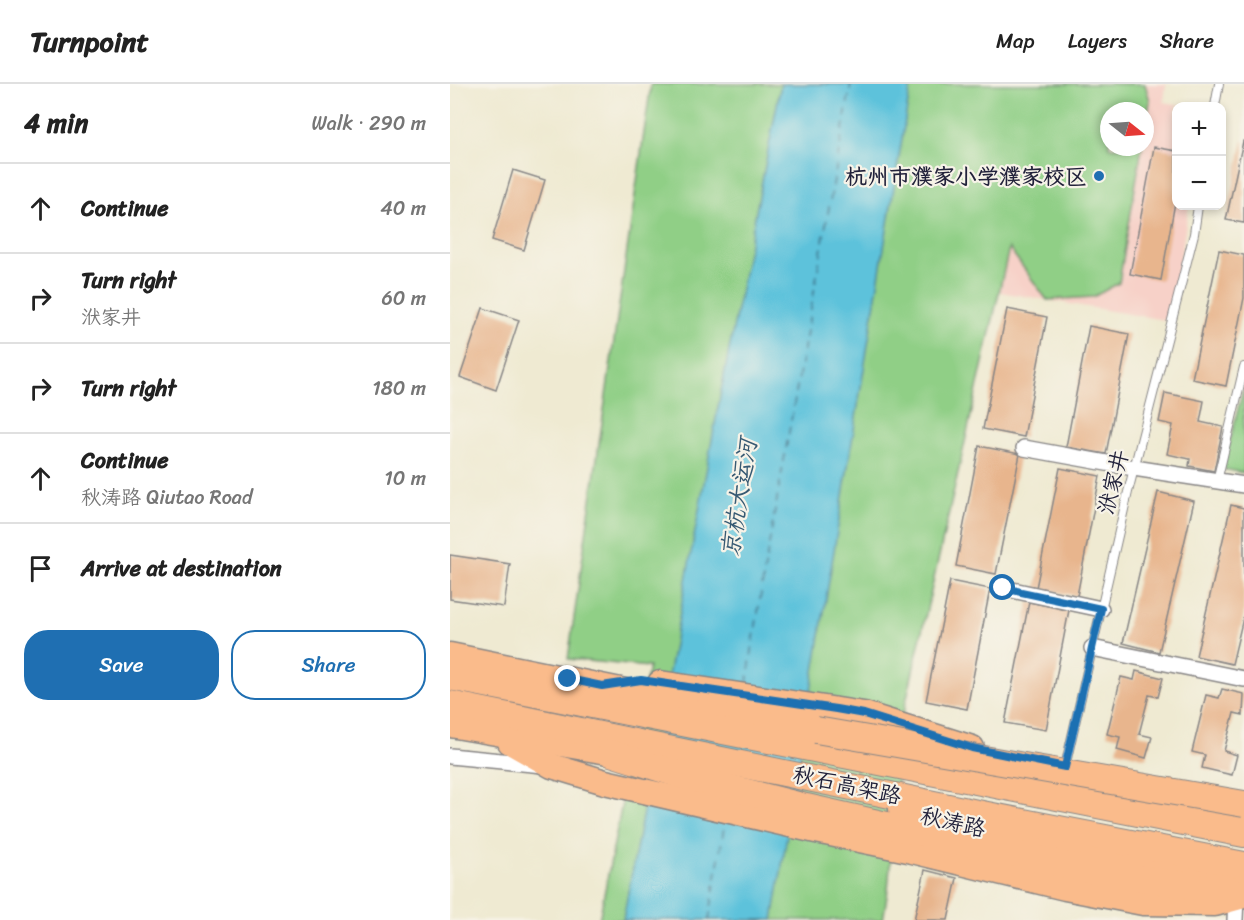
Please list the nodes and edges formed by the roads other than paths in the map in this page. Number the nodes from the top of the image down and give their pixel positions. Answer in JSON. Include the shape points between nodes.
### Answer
{"nodes":[{"id":1,"x":1220,"y":84,"type":"edge"},
{"id":2,"x":1216,"y":102,"type":"edge"},
{"id":3,"x":1197,"y":210,"type":"edge"},
{"id":4,"x":1244,"y":367,"type":"edge"},
{"id":5,"x":1024,"y":448,"type":"dead end"},
{"id":6,"x":1134,"y":468,"type":"junction"},
{"id":7,"x":1217,"y":481,"type":"junction"},
{"id":8,"x":1244,"y":485,"type":"edge"},
{"id":9,"x":1003,"y":588,"type":"dead end"},
{"id":10,"x":1101,"y":609,"type":"junction"},
{"id":11,"x":1092,"y":648,"type":"junction"},
{"id":12,"x":450,"y":655,"type":"edge"},
{"id":13,"x":450,"y":677,"type":"edge"},
{"id":14,"x":1244,"y":679,"type":"edge"},
{"id":15,"x":602,"y":686,"type":"junction"},
{"id":16,"x":450,"y":704,"type":"edge"},
{"id":17,"x":450,"y":725,"type":"edge"},
{"id":18,"x":816,"y":730,"type":"junction"},
{"id":19,"x":495,"y":733,"type":"junction"},
{"id":20,"x":611,"y":753,"type":"junction"},
{"id":21,"x":450,"y":756,"type":"edge"},
{"id":22,"x":552,"y":766,"type":"junction"},
{"id":23,"x":1065,"y":767,"type":"junction"},
{"id":24,"x":1244,"y":804,"type":"edge"},
{"id":25,"x":1244,"y":818,"type":"edge"},
{"id":26,"x":1244,"y":834,"type":"edge"},
{"id":27,"x":1244,"y":865,"type":"edge"},
{"id":28,"x":1241,"y":898,"type":"edge"}],
"edges":[{"from":1,"to":2,"type":"lane"},
{"from":3,"to":6,"type":"lane","name":"洑家井"},
{"from":4,"to":7,"type":"lane"},
{"from":5,"to":6,"type":"street"},
{"from":6,"to":7,"type":"street"},
{"from":6,"to":10,"type":"lane","name":"洑家井"},
{"from":7,"to":8,"type":"street"},
{"from":9,"to":10,"type":"street"},
{"from":10,"to":11,"type":"lane","name":"洑家井"},
{"from":11,"to":14,"type":"street"},
{"from":11,"to":23,"type":"lane","name":"洑家井"},
{"from":12,"to":15,"type":"main road"},
{"from":13,"to":26,"type":"highway","name":"秋石高架路"},
{"from":15,"to":18,"type":"main road"},
{"from":15,"to":23,"type":"main road","via":[[641,680],[836,709],[972,748]]},
{"from":16,"to":27,"type":"highway","name":"秋石高架路"},
{"from":17,"to":19,"type":"main road","name":"秋涛路"},
{"from":18,"to":24,"type":"highway","bridge":true},
{"from":18,"to":25,"type":"main road","bridge":true,"via":[[1076,789]]},
{"from":19,"to":20,"type":"main road","name":"秋涛路"},
{"from":19,"to":22,"type":"main road"},
{"from":20,"to":28,"type":"highway","via":[[806,807],[1070,866]]},
{"from":20,"to":28,"type":"main road","name":"秋涛路","via":[[832,793],[1087,854]]},
{"from":21,"to":22,"type":"street"},
{"from":22,"to":28,"type":"main road","via":[[794,826],[1143,903],[1215,904]]},
{"from":23,"to":25,"type":"main road","via":[[1122,778]]}]}
